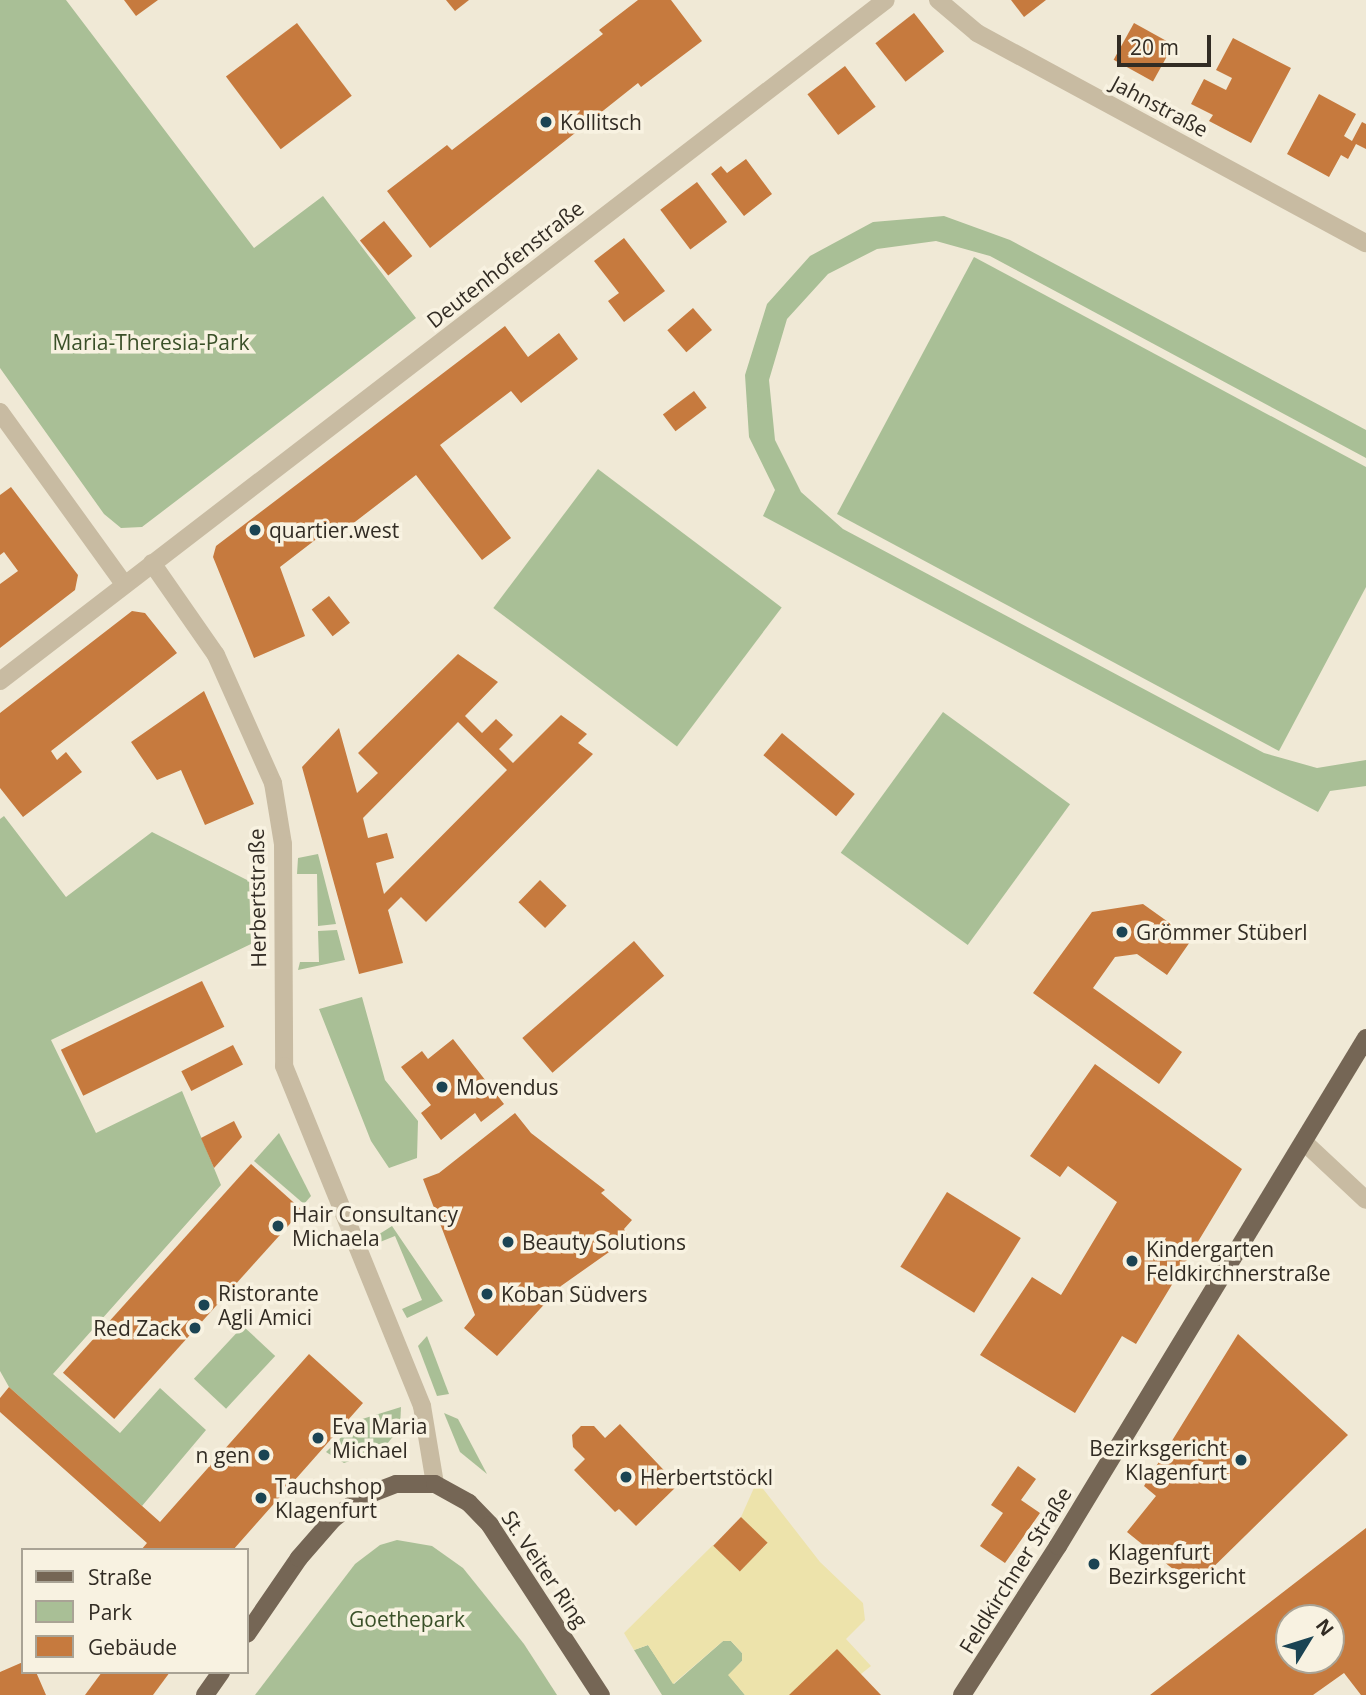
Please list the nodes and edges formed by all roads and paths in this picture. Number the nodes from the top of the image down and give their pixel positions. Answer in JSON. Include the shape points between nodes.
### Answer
{"nodes":[{"id":1,"x":938,"y":0,"type":"edge"},
{"id":2,"x":877,"y":3,"type":"edge"},
{"id":3,"x":1366,"y":243,"type":"edge"},
{"id":4,"x":0,"y":412,"type":"edge"},
{"id":5,"x":152,"y":563,"type":"junction"},
{"id":6,"x":125,"y":584,"type":"junction"},
{"id":7,"x":0,"y":681,"type":"edge"},
{"id":8,"x":1366,"y":1038,"type":"edge"},
{"id":9,"x":1305,"y":1143,"type":"junction"},
{"id":10,"x":1366,"y":1200,"type":"edge"},
{"id":11,"x":435,"y":1484,"type":"junction"},
{"id":12,"x":248,"y":1633,"type":"edge"},
{"id":13,"x":220,"y":1674,"type":"edge"},
{"id":14,"x":205,"y":1695,"type":"edge"},
{"id":15,"x":601,"y":1695,"type":"edge"},
{"id":16,"x":962,"y":1695,"type":"edge"}],
"edges":[{"from":1,"to":3,"type":"street","name":"Jahnstraße","via":[[977,33]]},
{"from":2,"to":5,"type":"street","name":"Deutenhofenstraße"},
{"from":4,"to":6,"type":"street"},
{"from":5,"to":6,"type":"street"},
{"from":5,"to":11,"type":"street","name":"Herbertstraße","via":[[216,655],[273,783],[283,844],[284,1066],[422,1406]]},
{"from":6,"to":7,"type":"street"},
{"from":8,"to":9,"type":"main road","name":"Feldkirchner Straße"},
{"from":9,"to":10,"type":"street"},
{"from":9,"to":16,"type":"main road","name":"Feldkirchner Straße"},
{"from":11,"to":12,"type":"main road","via":[[396,1484],[362,1497],[333,1519],[299,1558]]},
{"from":11,"to":15,"type":"main road","name":"St. Veiter Ring","via":[[469,1503],[490,1525]]},
{"from":13,"to":14,"type":"main road"}]}
